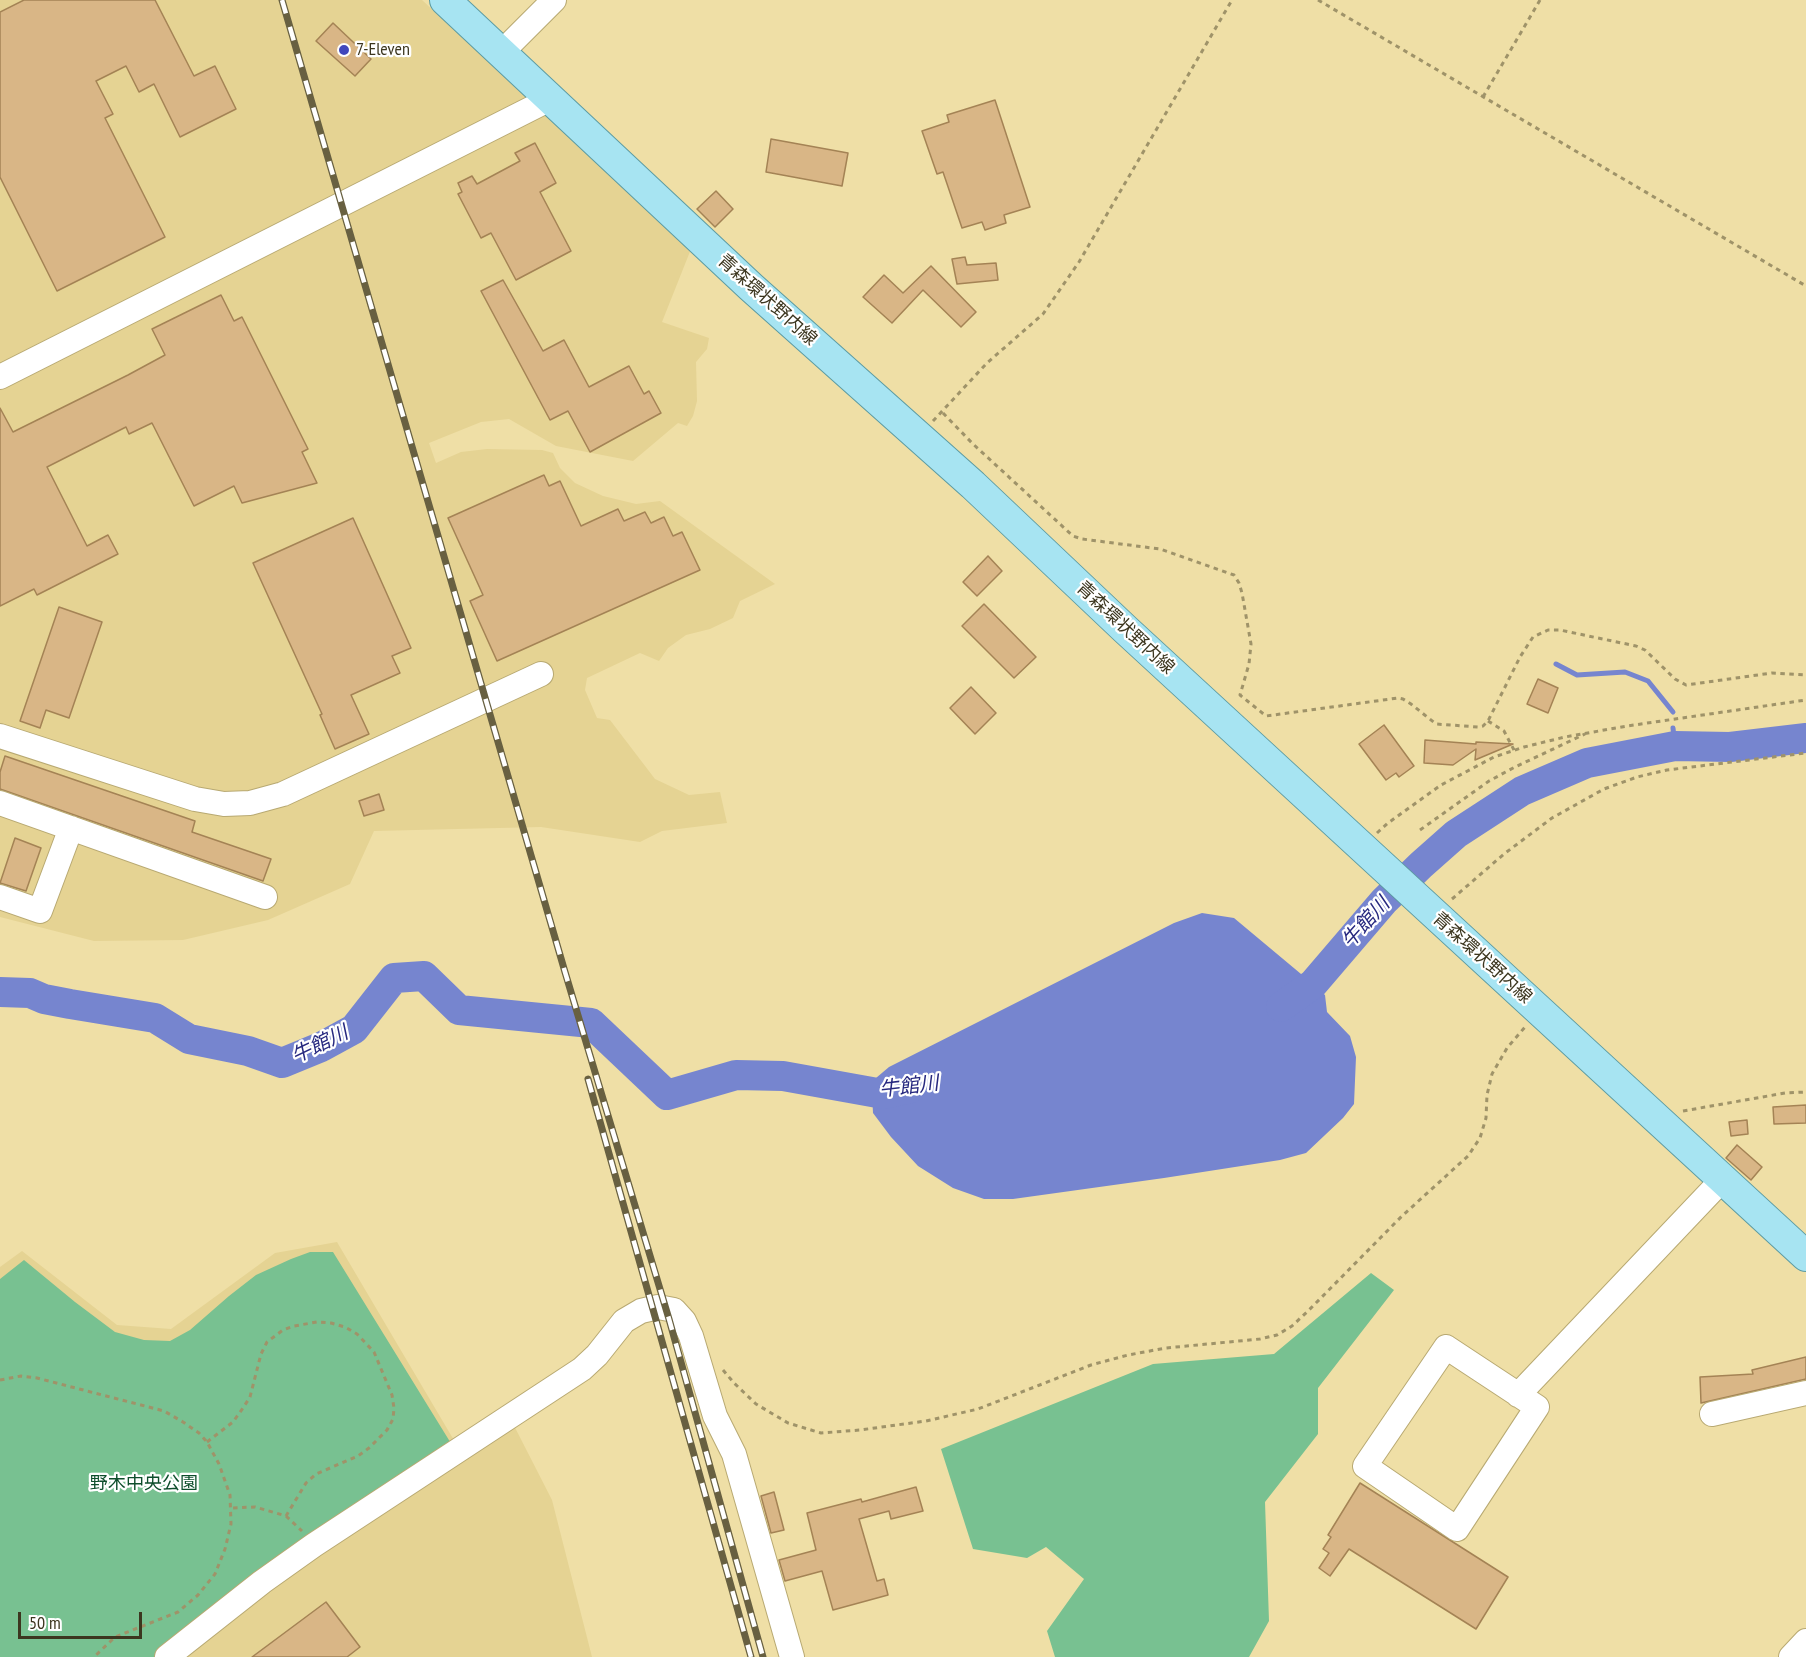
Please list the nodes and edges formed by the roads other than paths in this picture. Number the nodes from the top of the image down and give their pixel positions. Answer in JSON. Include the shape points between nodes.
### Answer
{"nodes":[{"id":1,"x":554,"y":0,"type":"edge"},
{"id":2,"x":453,"y":5,"type":"edge"},
{"id":3,"x":501,"y":53,"type":"junction"},
{"id":4,"x":550,"y":99,"type":"junction"},
{"id":5,"x":0,"y":377,"type":"edge"},
{"id":6,"x":541,"y":674,"type":"dead end"},
{"id":7,"x":0,"y":736,"type":"edge"},
{"id":8,"x":0,"y":803,"type":"edge"},
{"id":9,"x":71,"y":828,"type":"junction"},
{"id":10,"x":0,"y":897,"type":"edge"},
{"id":11,"x":265,"y":897,"type":"dead end"},
{"id":12,"x":1722,"y":1180,"type":"junction"},
{"id":13,"x":1806,"y":1256,"type":"edge"},
{"id":14,"x":1806,"y":1393,"type":"edge"},
{"id":15,"x":1518,"y":1395,"type":"junction"},
{"id":16,"x":1712,"y":1414,"type":"dead end"},
{"id":17,"x":1806,"y":1641,"type":"edge"},
{"id":18,"x":167,"y":1657,"type":"edge"},
{"id":19,"x":792,"y":1657,"type":"edge"},
{"id":20,"x":1791,"y":1657,"type":"edge"}],
"edges":[{"from":1,"to":3,"type":"street"},
{"from":2,"to":3,"type":"main road","name":"青森環状野内線"},
{"from":3,"to":4,"type":"main road","name":"青森環状野内線"},
{"from":4,"to":5,"type":"street"},
{"from":4,"to":12,"type":"main road","name":"青森環状野内線","via":[[751,287],[973,485]]},
{"from":6,"to":7,"type":"street","via":[[283,794],[250,803],[195,799]]},
{"from":8,"to":9,"type":"street"},
{"from":9,"to":10,"type":"street","via":[[40,911]]},
{"from":9,"to":11,"type":"street"},
{"from":12,"to":13,"type":"main road","name":"青森環状野内線"},
{"from":12,"to":15,"type":"street"},
{"from":14,"to":16,"type":"street"},
{"from":15,"to":15,"type":"street","via":[[1537,1407],[1457,1529],[1365,1466],[1446,1347]]},
{"from":17,"to":20,"type":"street"},
{"from":18,"to":19,"type":"street","via":[[314,1545],[582,1369],[624,1322],[641,1311],[658,1307],[674,1310],[691,1336],[716,1416],[734,1454]]}]}
